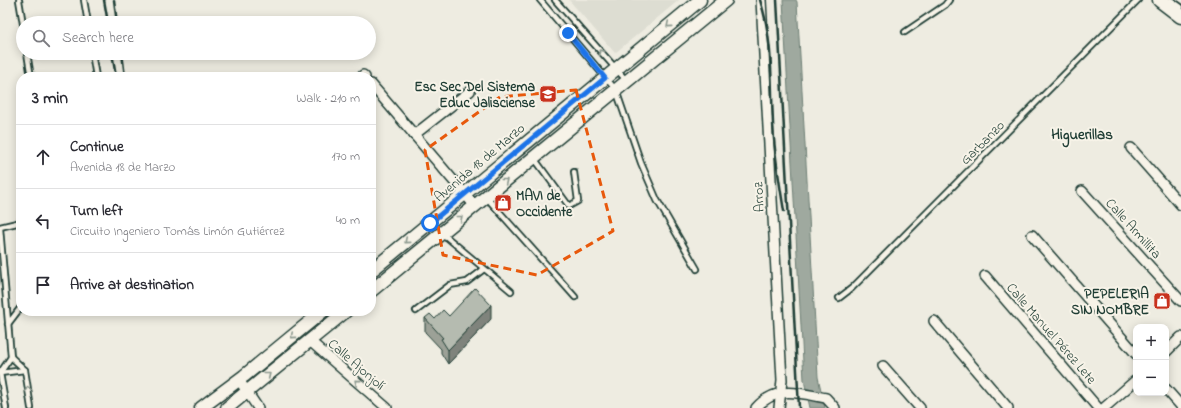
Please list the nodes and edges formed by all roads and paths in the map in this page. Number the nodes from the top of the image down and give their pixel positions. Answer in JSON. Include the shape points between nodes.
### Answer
{"nodes":[{"id":1,"x":19,"y":0,"type":"edge"},
{"id":2,"x":84,"y":0,"type":"edge"},
{"id":3,"x":540,"y":0,"type":"edge"},
{"id":4,"x":556,"y":0,"type":"edge"},
{"id":5,"x":700,"y":0,"type":"edge"},
{"id":6,"x":726,"y":0,"type":"edge"},
{"id":7,"x":761,"y":0,"type":"edge"},
{"id":8,"x":949,"y":0,"type":"edge"},
{"id":9,"x":1138,"y":0,"type":"edge"},
{"id":10,"x":1160,"y":0,"type":"edge"},
{"id":11,"x":1171,"y":0,"type":"edge"},
{"id":12,"x":1181,"y":7,"type":"edge"},
{"id":13,"x":22,"y":16,"type":"edge"},
{"id":14,"x":87,"y":16,"type":"edge"},
{"id":15,"x":1181,"y":16,"type":"edge"},
{"id":16,"x":905,"y":32,"type":"dead end"},
{"id":17,"x":28,"y":60,"type":"edge"},
{"id":18,"x":93,"y":60,"type":"edge"},
{"id":19,"x":616,"y":69,"type":"junction"},
{"id":20,"x":30,"y":72,"type":"edge"},
{"id":21,"x":95,"y":72,"type":"edge"},
{"id":22,"x":605,"y":78,"type":"junction"},
{"id":23,"x":627,"y":81,"type":"junction"},
{"id":24,"x":376,"y":90,"type":"edge"},
{"id":25,"x":616,"y":90,"type":"junction"},
{"id":26,"x":470,"y":91,"type":"dead end"},
{"id":27,"x":414,"y":135,"type":"junction"},
{"id":28,"x":1131,"y":148,"type":"dead end"},
{"id":29,"x":533,"y":158,"type":"junction"},
{"id":30,"x":574,"y":172,"type":"dead end"},
{"id":31,"x":1082,"y":191,"type":"dead end"},
{"id":32,"x":465,"y":194,"type":"junction"},
{"id":33,"x":486,"y":197,"type":"junction"},
{"id":34,"x":1181,"y":205,"type":"edge"},
{"id":35,"x":475,"y":206,"type":"junction"},
{"id":36,"x":16,"y":223,"type":"edge"},
{"id":37,"x":0,"y":227,"type":"edge"},
{"id":38,"x":442,"y":233,"type":"junction"},
{"id":39,"x":1032,"y":235,"type":"dead end"},
{"id":40,"x":376,"y":267,"type":"edge"},
{"id":41,"x":484,"y":269,"type":"junction"},
{"id":42,"x":697,"y":269,"type":"dead end"},
{"id":43,"x":985,"y":276,"type":"dead end"},
{"id":44,"x":376,"y":287,"type":"edge"},
{"id":45,"x":510,"y":291,"type":"dead end"},
{"id":46,"x":575,"y":297,"type":"dead end"},
{"id":47,"x":839,"y":298,"type":"dead end"},
{"id":48,"x":1181,"y":301,"type":"edge"},
{"id":49,"x":416,"y":311,"type":"dead end"},
{"id":50,"x":16,"y":314,"type":"edge"},
{"id":51,"x":317,"y":316,"type":"edge"},
{"id":52,"x":340,"y":316,"type":"edge"},
{"id":53,"x":934,"y":321,"type":"dead end"},
{"id":54,"x":8,"y":324,"type":"junction"},
{"id":55,"x":1181,"y":337,"type":"edge"},
{"id":56,"x":310,"y":341,"type":"junction"},
{"id":57,"x":1169,"y":349,"type":"edge"},
{"id":58,"x":1133,"y":351,"type":"edge"},
{"id":59,"x":11,"y":357,"type":"junction"},
{"id":60,"x":883,"y":366,"type":"dead end"},
{"id":61,"x":25,"y":370,"type":"junction"},
{"id":62,"x":0,"y":373,"type":"edge"},
{"id":63,"x":239,"y":380,"type":"junction"},
{"id":64,"x":1133,"y":383,"type":"edge"},
{"id":65,"x":781,"y":392,"type":"junction"},
{"id":66,"x":1169,"y":392,"type":"edge"},
{"id":67,"x":247,"y":393,"type":"junction"},
{"id":68,"x":1181,"y":406,"type":"edge"},
{"id":69,"x":6,"y":408,"type":"edge"},
{"id":70,"x":31,"y":408,"type":"edge"},
{"id":71,"x":201,"y":408,"type":"edge"},
{"id":72,"x":227,"y":408,"type":"edge"},
{"id":73,"x":258,"y":408,"type":"edge"},
{"id":74,"x":387,"y":408,"type":"edge"},
{"id":75,"x":756,"y":408,"type":"edge"},
{"id":76,"x":779,"y":408,"type":"edge"},
{"id":77,"x":835,"y":408,"type":"edge"},
{"id":78,"x":920,"y":408,"type":"edge"},
{"id":79,"x":1008,"y":408,"type":"edge"},
{"id":80,"x":1098,"y":408,"type":"edge"},
{"id":81,"x":1104,"y":408,"type":"edge"}],
"edges":[{"from":1,"to":13,"type":"lane"},
{"from":2,"to":14,"type":"lane"},
{"from":3,"to":22,"type":"lane"},
{"from":19,"to":4,"type":"lane","one_way":true},
{"from":5,"to":19,"type":"street","name":"Avenida 18 de Marzo","one_way":true},
{"from":6,"to":23,"type":"street"},
{"from":7,"to":65,"type":"street","name":"Arroz"},
{"from":8,"to":16,"type":"lane"},
{"from":9,"to":47,"type":"lane","name":"Garbanzo","via":[[852,288]]},
{"from":10,"to":15,"type":"main road"},
{"from":11,"to":12,"type":"lane"},
{"from":17,"to":20,"type":"lane"},
{"from":18,"to":21,"type":"lane"},
{"from":19,"to":22,"type":"street","name":"Avenida 18 de Marzo"},
{"from":19,"to":23,"type":"lane"},
{"from":22,"to":25,"type":"lane"},
{"from":22,"to":32,"type":"street","name":"Avenida 18 de Marzo"},
{"from":23,"to":25,"type":"street"},
{"from":24,"to":27,"type":"street"},
{"from":25,"to":29,"type":"street"},
{"from":25,"to":42,"type":"lane","via":[[641,163],[657,200]]},
{"from":26,"to":27,"type":"street"},
{"from":27,"to":32,"type":"street"},
{"from":28,"to":34,"type":"street"},
{"from":29,"to":30,"type":"lane","via":[[569,206],[578,201]]},
{"from":33,"to":29,"type":"street","one_way":true},
{"from":31,"to":48,"type":"street","name":"Calle Armillita"},
{"from":32,"to":35,"type":"street"},
{"from":32,"to":40,"type":"street","name":"Avenida 18 de Marzo","one_way":true},
{"from":33,"to":35,"type":"street"},
{"from":33,"to":46,"type":"lane"},
{"from":38,"to":35,"type":"street","one_way":true},
{"from":36,"to":37,"type":"lane"},
{"from":37,"to":54,"type":"lane"},
{"from":38,"to":41,"type":"lane"},
{"from":38,"to":44,"type":"street"},
{"from":39,"to":58,"type":"street"},
{"from":41,"to":45,"type":"lane"},
{"from":41,"to":49,"type":"lane","via":[[467,282],[450,285]]},
{"from":43,"to":80,"type":"street","name":"Calle Manuel Pérez Lete"},
{"from":50,"to":54,"type":"lane"},
{"from":51,"to":63,"type":"street","one_way":true},
{"from":52,"to":56,"type":"street"},
{"from":53,"to":79,"type":"street"},
{"from":54,"to":59,"type":"lane"},
{"from":55,"to":57,"type":"street"},
{"from":67,"to":56,"type":"street","one_way":true},
{"from":74,"to":56,"type":"street","name":"Calle Ajonjolí","one_way":true},
{"from":59,"to":61,"type":"lane"},
{"from":59,"to":62,"type":"lane"},
{"from":60,"to":78,"type":"street"},
{"from":61,"to":62,"type":"lane"},
{"from":70,"to":61,"type":"lane","one_way":true},
{"from":62,"to":69,"type":"lane"},
{"from":63,"to":67,"type":"street"},
{"from":63,"to":71,"type":"street"},
{"from":64,"to":81,"type":"street"},
{"from":65,"to":75,"type":"street","via":[[771,395]]},
{"from":65,"to":76,"type":"street","name":"Arroz"},
{"from":65,"to":77,"type":"street","via":[[826,398]]},
{"from":66,"to":68,"type":"street"},
{"from":67,"to":72,"type":"street"},
{"from":67,"to":73,"type":"street"}]}
